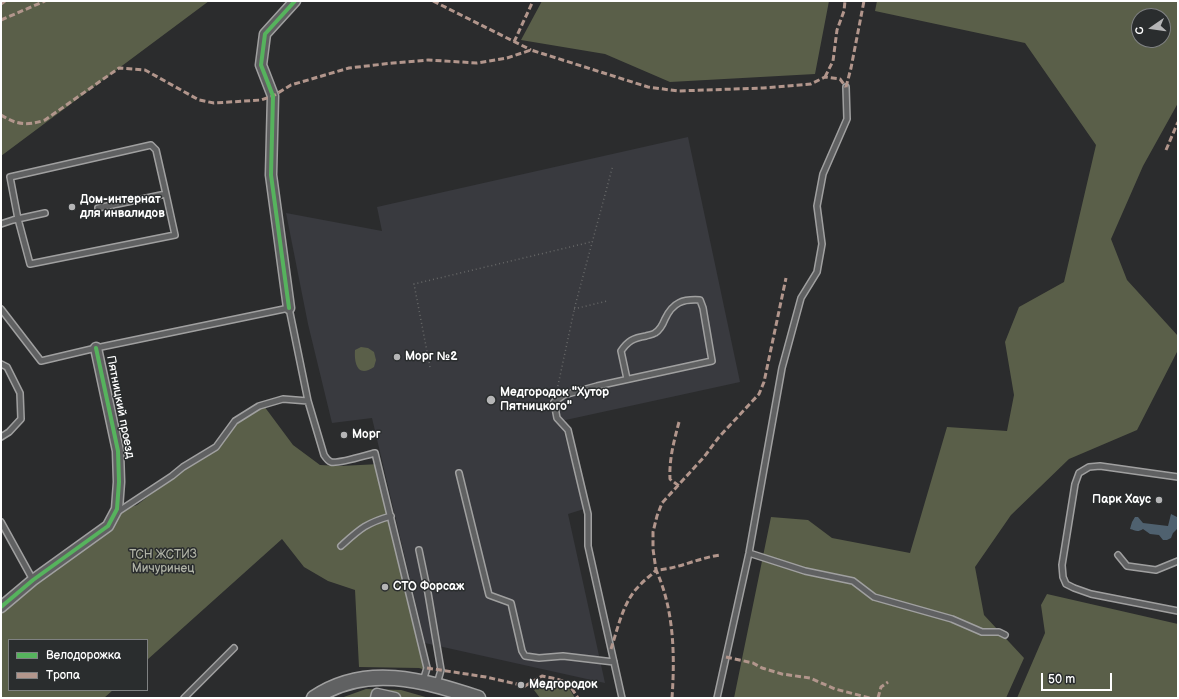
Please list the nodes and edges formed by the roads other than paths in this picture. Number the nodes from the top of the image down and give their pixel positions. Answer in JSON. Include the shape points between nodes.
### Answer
{"nodes":[{"id":1,"x":295,"y":1,"type":"edge"},
{"id":2,"x":846,"y":87,"type":"dead end"},
{"id":3,"x":166,"y":194,"type":"junction"},
{"id":4,"x":98,"y":208,"type":"dead end"},
{"id":5,"x":45,"y":213,"type":"dead end"},
{"id":6,"x":18,"y":218,"type":"junction"},
{"id":7,"x":1,"y":224,"type":"edge"},
{"id":8,"x":289,"y":308,"type":"junction"},
{"id":9,"x":1,"y":309,"type":"edge"},
{"id":10,"x":96,"y":348,"type":"junction"},
{"id":11,"x":1,"y":364,"type":"edge"},
{"id":12,"x":627,"y":379,"type":"junction"},
{"id":13,"x":308,"y":401,"type":"junction"},
{"id":14,"x":1,"y":437,"type":"edge"},
{"id":15,"x":459,"y":473,"type":"dead end"},
{"id":16,"x":1178,"y":477,"type":"edge"},
{"id":17,"x":119,"y":511,"type":"dead end"},
{"id":18,"x":391,"y":516,"type":"junction"},
{"id":19,"x":1,"y":522,"type":"edge"},
{"id":20,"x":342,"y":546,"type":"dead end"},
{"id":21,"x":419,"y":550,"type":"dead end"},
{"id":22,"x":749,"y":553,"type":"junction"},
{"id":23,"x":1118,"y":555,"type":"dead end"},
{"id":24,"x":1178,"y":561,"type":"edge"},
{"id":25,"x":34,"y":580,"type":"junction"},
{"id":26,"x":1,"y":607,"type":"edge"},
{"id":27,"x":1178,"y":612,"type":"edge"},
{"id":28,"x":1005,"y":635,"type":"dead end"},
{"id":29,"x":234,"y":648,"type":"dead end"},
{"id":30,"x":614,"y":662,"type":"junction"},
{"id":31,"x":423,"y":682,"type":"junction"},
{"id":32,"x":437,"y":685,"type":"junction"},
{"id":33,"x":184,"y":698,"type":"edge"},
{"id":34,"x":314,"y":698,"type":"edge"},
{"id":35,"x":376,"y":698,"type":"edge"},
{"id":36,"x":395,"y":698,"type":"edge"},
{"id":37,"x":478,"y":698,"type":"edge"},
{"id":38,"x":622,"y":698,"type":"edge"},
{"id":39,"x":717,"y":698,"type":"edge"}],
"edges":[{"from":1,"to":8,"type":"street","via":[[265,34],[261,65],[273,96],[271,175]]},
{"from":2,"to":22,"type":"lane","via":[[847,119],[823,174],[817,206],[822,244],[817,272],[802,298],[782,368]]},
{"from":3,"to":4,"type":"lane"},
{"from":3,"to":6,"type":"lane","via":[[175,235],[30,264]]},
{"from":3,"to":6,"type":"lane","via":[[156,150],[151,145],[10,177]]},
{"from":5,"to":6,"type":"lane"},
{"from":6,"to":7,"type":"lane"},
{"from":8,"to":10,"type":"lane"},
{"from":8,"to":13,"type":"lane"},
{"from":9,"to":10,"type":"lane","via":[[41,361]]},
{"from":10,"to":25,"type":"street","name":"Пятницкий проезд","via":[[118,450],[117,509],[108,526]]},
{"from":11,"to":14,"type":"lane","via":[[7,367],[20,393],[21,419]]},
{"from":12,"to":12,"type":"lane","via":[[712,361],[700,300],[688,299],[676,304],[654,334],[628,342],[620,351]]},
{"from":12,"to":30,"type":"lane","via":[[564,395],[554,402],[558,418],[568,430],[588,514],[588,546]]},
{"from":13,"to":17,"type":"lane","via":[[283,399],[258,406],[235,421],[216,447]]},
{"from":13,"to":18,"type":"lane","via":[[324,455],[328,460],[340,462],[375,453]]},
{"from":15,"to":30,"type":"lane","via":[[489,595],[511,603],[525,656],[563,656]]},
{"from":16,"to":27,"type":"lane","via":[[1100,466],[1089,467],[1079,473],[1062,565],[1066,584],[1074,588],[1091,594]]},
{"from":18,"to":20,"type":"lane","via":[[365,525]]},
{"from":18,"to":31,"type":"lane","via":[[427,668]]},
{"from":19,"to":25,"type":"lane"},
{"from":21,"to":32,"type":"lane","via":[[441,670]]},
{"from":22,"to":28,"type":"lane","via":[[853,581],[874,597],[952,619],[982,632],[999,632]]},
{"from":22,"to":39,"type":"lane"},
{"from":23,"to":24,"type":"lane","via":[[1127,566],[1156,570]]},
{"from":25,"to":26,"type":"street","name":"Пятницкий проезд"},
{"from":29,"to":33,"type":"lane"},
{"from":30,"to":38,"type":"lane"},
{"from":31,"to":32,"type":"main road"},
{"from":31,"to":34,"type":"main road","via":[[375,677],[347,681]]},
{"from":32,"to":37,"type":"main road"},
{"from":35,"to":36,"type":"street","via":[[377,694]]}]}
